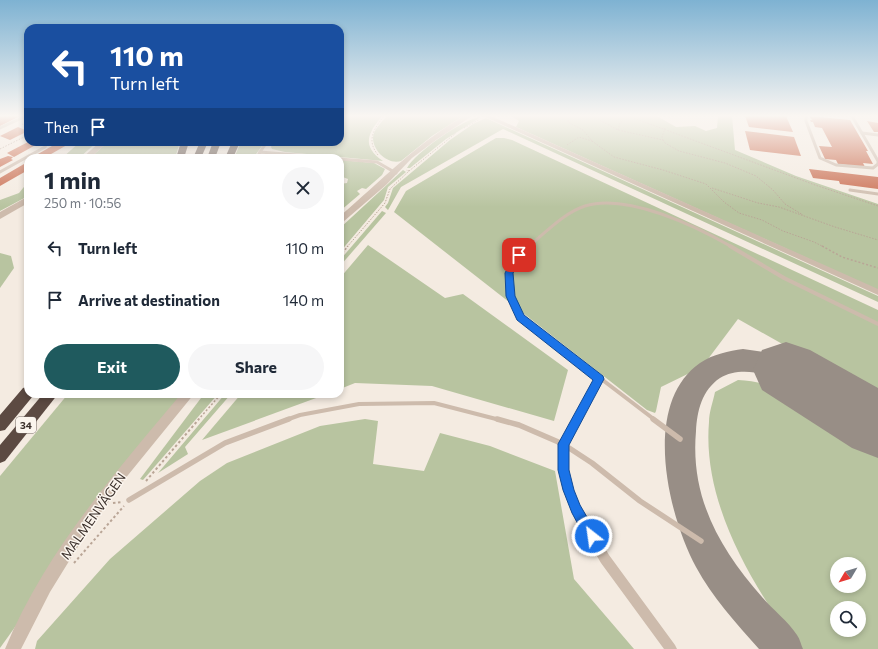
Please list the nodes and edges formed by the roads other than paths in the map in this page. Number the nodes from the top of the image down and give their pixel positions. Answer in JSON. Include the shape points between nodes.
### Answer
{"nodes":[{"id":1,"x":45,"y":146,"type":"edge"},
{"id":2,"x":99,"y":146,"type":"edge"},
{"id":3,"x":264,"y":146,"type":"edge"},
{"id":4,"x":425,"y":146,"type":"edge"},
{"id":5,"x":552,"y":146,"type":"edge"},
{"id":6,"x":815,"y":146,"type":"edge"},
{"id":7,"x":870,"y":146,"type":"edge"},
{"id":8,"x":420,"y":150,"type":"junction"},
{"id":9,"x":260,"y":152,"type":"joint"},
{"id":10,"x":32,"y":154,"type":"edge"},
{"id":11,"x":90,"y":154,"type":"edge"},
{"id":12,"x":284,"y":154,"type":"edge"},
{"id":13,"x":24,"y":159,"type":"edge"},
{"id":14,"x":344,"y":159,"type":"edge"},
{"id":15,"x":0,"y":172,"type":"edge"},
{"id":16,"x":394,"y":172,"type":"junction"},
{"id":17,"x":850,"y":190,"type":"dead end"},
{"id":18,"x":878,"y":194,"type":"edge"},
{"id":19,"x":24,"y":202,"type":"edge"},
{"id":20,"x":0,"y":216,"type":"edge"},
{"id":21,"x":344,"y":217,"type":"edge"},
{"id":22,"x":878,"y":292,"type":"edge"},
{"id":23,"x":878,"y":324,"type":"edge"},
{"id":24,"x":599,"y":379,"type":"junction"},
{"id":25,"x":24,"y":397,"type":"edge"},
{"id":26,"x":48,"y":398,"type":"edge"},
{"id":27,"x":185,"y":398,"type":"edge"},
{"id":28,"x":0,"y":425,"type":"edge"},
{"id":29,"x":680,"y":439,"type":"dead end"},
{"id":30,"x":563,"y":444,"type":"junction"},
{"id":31,"x":0,"y":456,"type":"edge"},
{"id":32,"x":129,"y":500,"type":"road end"},
{"id":33,"x":701,"y":541,"type":"dead end"},
{"id":34,"x":13,"y":649,"type":"edge"},
{"id":35,"x":671,"y":649,"type":"edge"}],
"edges":[{"from":1,"to":10,"type":"lane"},
{"from":2,"to":11,"type":"street"},
{"from":3,"to":9,"type":"lane"},
{"from":4,"to":8,"type":"street"},
{"from":5,"to":22,"type":"street"},
{"from":6,"to":7,"type":"lane","via":[[820,158],[832,164],[867,169],[876,166],[878,161]]},
{"from":8,"to":16,"type":"street"},
{"from":8,"to":16,"type":"street","via":[[406,170]]},
{"from":9,"to":12,"type":"lane"},
{"from":13,"to":15,"type":"lane"},
{"from":14,"to":16,"type":"lane","via":[[376,162]]},
{"from":16,"to":21,"type":"street"},
{"from":17,"to":18,"type":"lane"},
{"from":19,"to":20,"type":"street"},
{"from":23,"to":24,"type":"lane","via":[[784,278],[723,242],[665,215],[639,207],[611,203],[585,206],[565,217],[519,255],[509,273],[511,296],[520,317]]},
{"from":24,"to":29,"type":"lane"},
{"from":24,"to":30,"type":"lane"},
{"from":25,"to":28,"type":"highway","number":"34"},
{"from":26,"to":31,"type":"highway","number":"34"},
{"from":27,"to":34,"type":"street","name":"MALMENVÄGEN","via":[[83,526],[47,583]]},
{"from":30,"to":32,"type":"lane","via":[[519,425],[434,402],[359,404],[300,415],[225,443]]},
{"from":30,"to":33,"type":"lane","via":[[640,501]]},
{"from":30,"to":35,"type":"street","via":[[568,490],[576,509],[605,559]]}]}
